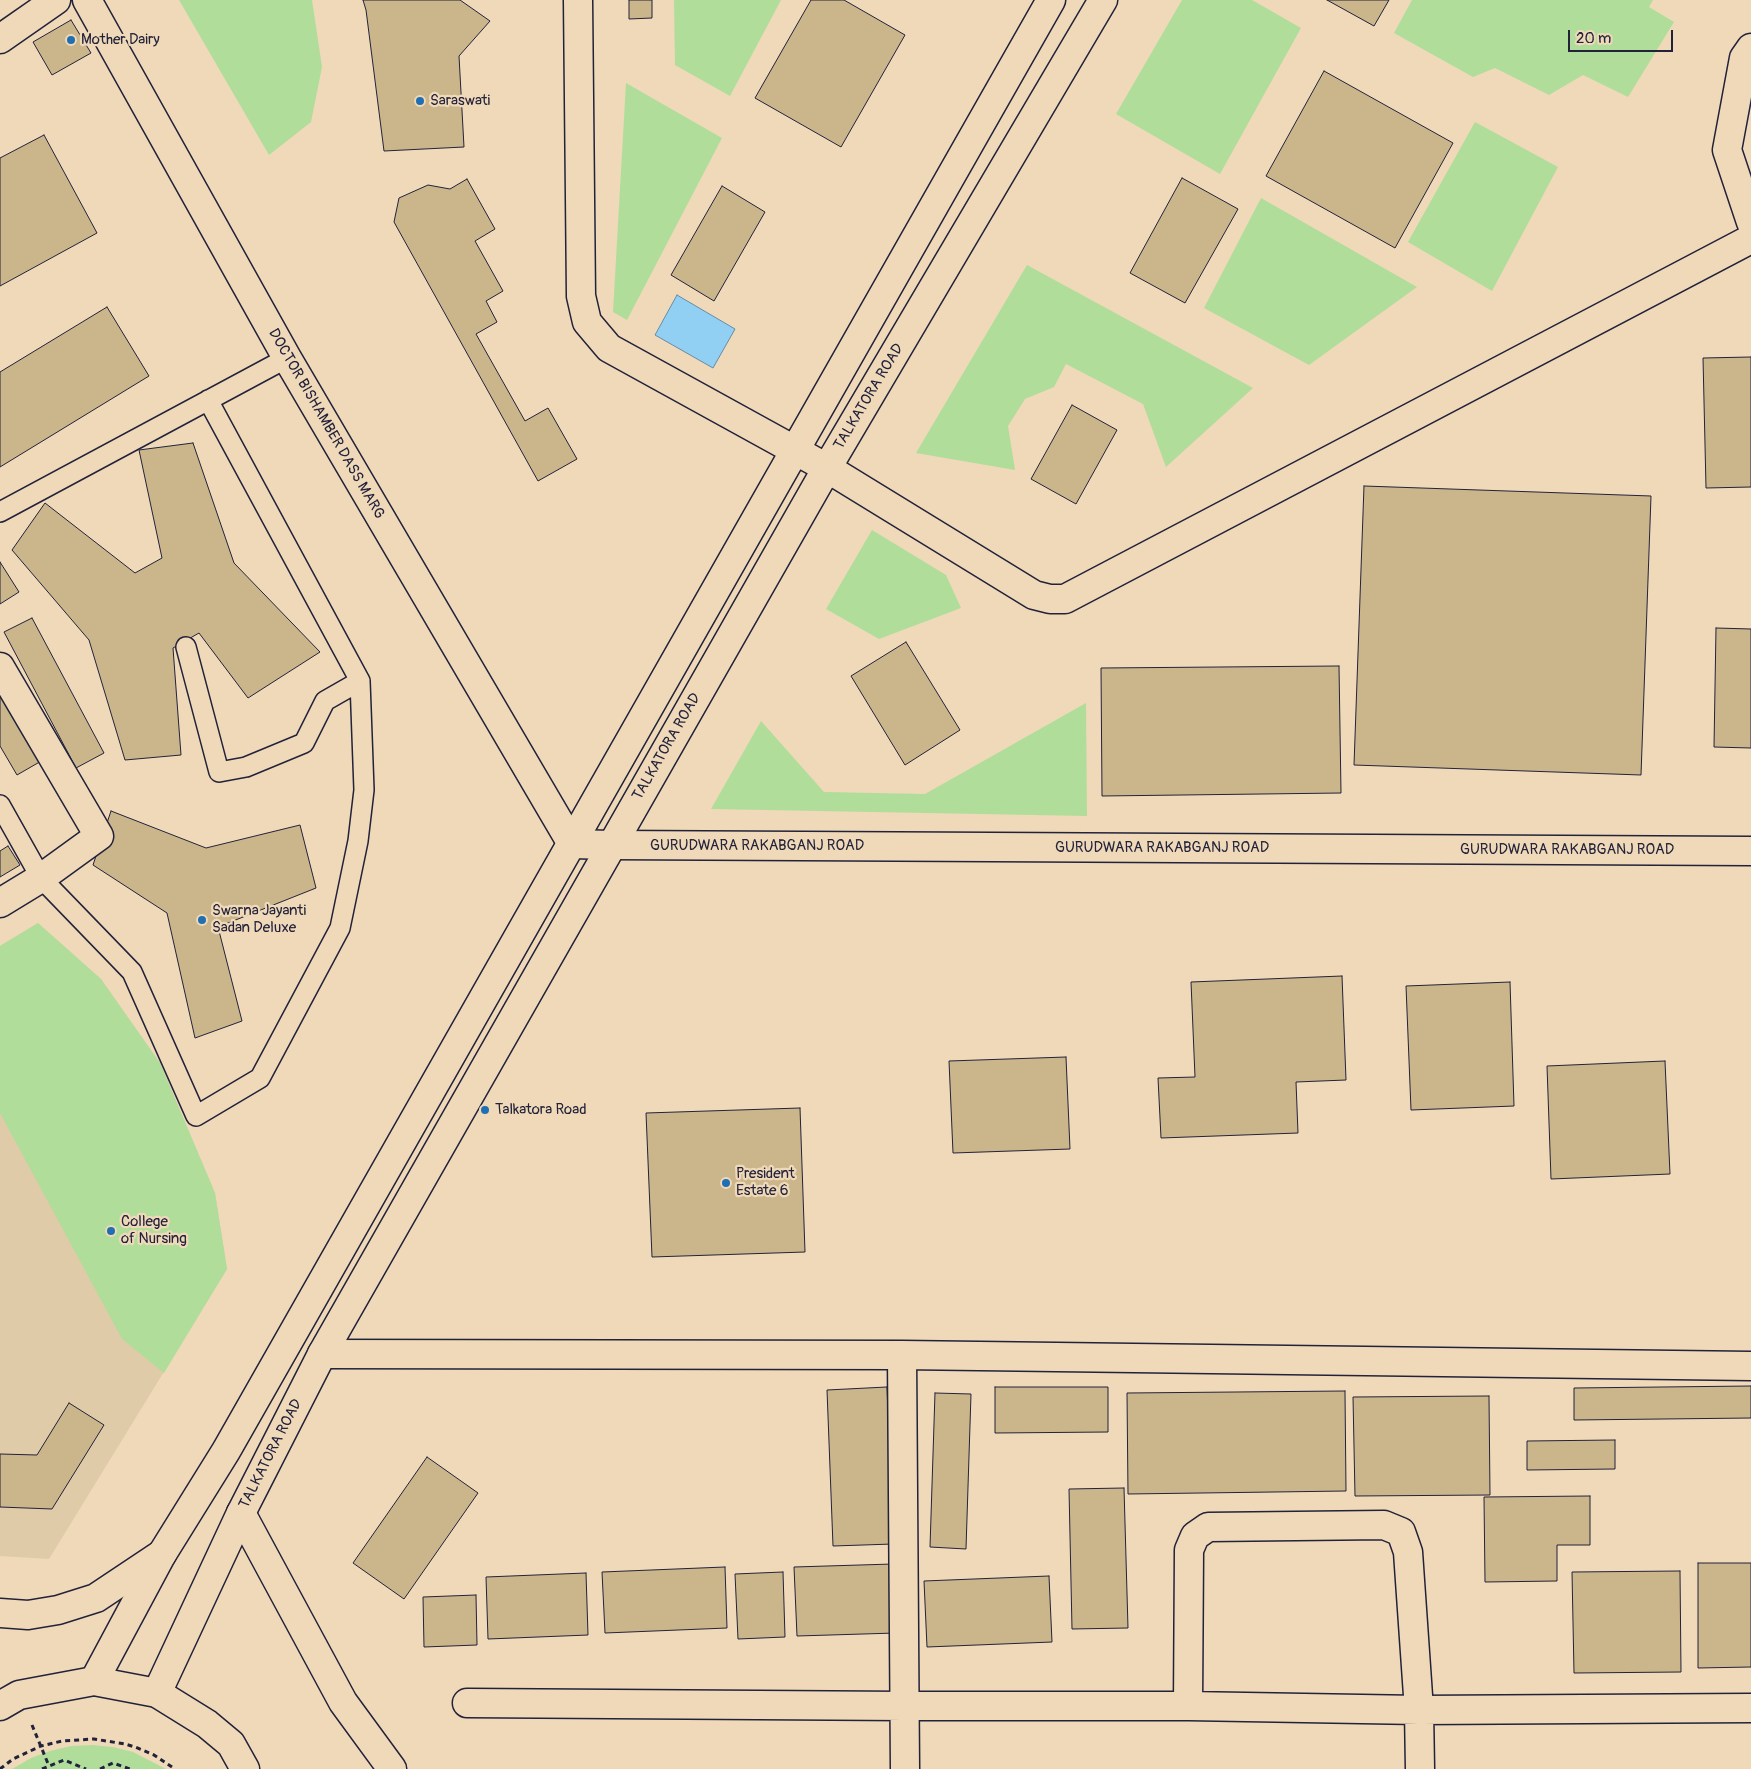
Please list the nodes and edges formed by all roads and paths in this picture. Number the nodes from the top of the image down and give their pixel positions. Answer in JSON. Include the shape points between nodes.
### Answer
{"nodes":[{"id":1,"x":56,"y":0,"type":"edge"},
{"id":2,"x":87,"y":0,"type":"edge"},
{"id":3,"x":578,"y":0,"type":"edge"},
{"id":4,"x":1051,"y":0,"type":"edge"},
{"id":5,"x":1103,"y":0,"type":"edge"},
{"id":6,"x":0,"y":39,"type":"edge"},
{"id":7,"x":1751,"y":48,"type":"edge"},
{"id":8,"x":1751,"y":222,"type":"edge"},
{"id":9,"x":1751,"y":240,"type":"edge"},
{"id":10,"x":287,"y":358,"type":"junction"},
{"id":11,"x":208,"y":400,"type":"junction"},
{"id":12,"x":796,"y":450,"type":"junction"},
{"id":13,"x":827,"y":468,"type":"junction"},
{"id":14,"x":0,"y":512,"type":"edge"},
{"id":15,"x":186,"y":647,"type":"dead end"},
{"id":16,"x":0,"y":667,"type":"edge"},
{"id":17,"x":360,"y":681,"type":"junction"},
{"id":18,"x":0,"y":805,"type":"edge"},
{"id":19,"x":572,"y":844,"type":"junction"},
{"id":20,"x":611,"y":845,"type":"junction"},
{"id":21,"x":1751,"y":851,"type":"edge"},
{"id":22,"x":41,"y":878,"type":"junction"},
{"id":23,"x":0,"y":903,"type":"edge"},
{"id":24,"x":322,"y":1354,"type":"junction"},
{"id":25,"x":902,"y":1355,"type":"junction"},
{"id":26,"x":1751,"y":1366,"type":"edge"},
{"id":27,"x":241,"y":1513,"type":"junction"},
{"id":28,"x":162,"y":1554,"type":"junction"},
{"id":29,"x":0,"y":1613,"type":"edge"},
{"id":30,"x":94,"y":1681,"type":"junction"},
{"id":31,"x":157,"y":1693,"type":"junction"},
{"id":32,"x":6,"y":1696,"type":"edge"},
{"id":33,"x":467,"y":1703,"type":"dead end"},
{"id":34,"x":904,"y":1706,"type":"junction"},
{"id":35,"x":1188,"y":1706,"type":"junction"},
{"id":36,"x":1751,"y":1708,"type":"edge"},
{"id":37,"x":1419,"y":1710,"type":"junction"},
{"id":38,"x":41,"y":1746,"type":"junction"},
{"id":39,"x":49,"y":1766,"type":"junction"},
{"id":40,"x":0,"y":1769,"type":"edge"},
{"id":41,"x":42,"y":1769,"type":"edge"},
{"id":42,"x":86,"y":1769,"type":"edge"},
{"id":43,"x":100,"y":1769,"type":"edge"},
{"id":44,"x":130,"y":1769,"type":"edge"},
{"id":45,"x":175,"y":1769,"type":"edge"},
{"id":46,"x":245,"y":1769,"type":"edge"},
{"id":47,"x":392,"y":1769,"type":"edge"},
{"id":48,"x":905,"y":1769,"type":"edge"},
{"id":49,"x":1420,"y":1769,"type":"edge"}],
"edges":[{"from":1,"to":6,"type":"street"},
{"from":2,"to":10,"type":"street","name":"DOCTOR BISHAMBER DASS MARG"},
{"from":3,"to":12,"type":"street","via":[[581,296],[587,322],[609,348]]},
{"from":4,"to":12,"type":"street"},
{"from":5,"to":13,"type":"street","name":"TALKATORA ROAD"},
{"from":7,"to":8,"type":"street","via":[[1744,58],[1727,150]]},
{"from":9,"to":13,"type":"street","via":[[1065,599],[1034,595]]},
{"from":10,"to":11,"type":"lane"},
{"from":10,"to":19,"type":"street","name":"DOCTOR BISHAMBER DASS MARG"},
{"from":11,"to":14,"type":"lane"},
{"from":11,"to":17,"type":"lane"},
{"from":12,"to":13,"type":"street"},
{"from":12,"to":19,"type":"street"},
{"from":13,"to":20,"type":"street","name":"TALKATORA ROAD"},
{"from":15,"to":17,"type":"lane","via":[[219,772],[246,767],[304,743],[325,701]]},
{"from":16,"to":22,"type":"street","via":[[99,836]]},
{"from":17,"to":22,"type":"lane","via":[[364,790],[358,841],[340,928],[260,1078],[196,1116],[132,972]]},
{"from":18,"to":22,"type":"lane"},
{"from":19,"to":20,"type":"street","name":"GURUDWARA RAKABGANJ ROAD"},
{"from":19,"to":28,"type":"street","via":[[226,1451]]},
{"from":20,"to":21,"type":"street","name":"GURUDWARA RAKABGANJ ROAD"},
{"from":20,"to":24,"type":"street","name":"TALKATORA ROAD"},
{"from":22,"to":23,"type":"street"},
{"from":24,"to":25,"type":"street"},
{"from":24,"to":27,"type":"street","name":"TALKATORA ROAD"},
{"from":25,"to":26,"type":"street"},
{"from":25,"to":34,"type":"street"},
{"from":27,"to":31,"type":"street","name":"TALKATORA ROAD"},
{"from":27,"to":47,"type":"street","via":[[343,1702]]},
{"from":28,"to":29,"type":"street","via":[[96,1598],[28,1615]]},
{"from":28,"to":30,"type":"street"},
{"from":30,"to":31,"type":"street"},
{"from":30,"to":32,"type":"street"},
{"from":31,"to":46,"type":"street","via":[[207,1724],[231,1744]]},
{"from":32,"to":38,"type":"path"},
{"from":33,"to":34,"type":"street"},
{"from":34,"to":35,"type":"street"},
{"from":34,"to":48,"type":"street"},
{"from":35,"to":37,"type":"street"},
{"from":35,"to":37,"type":"street","via":[[1189,1550],[1195,1536],[1208,1527],[1384,1525],[1401,1532],[1408,1552]]},
{"from":36,"to":37,"type":"street"},
{"from":37,"to":49,"type":"street"},
{"from":38,"to":39,"type":"path"},
{"from":38,"to":40,"type":"path"},
{"from":38,"to":45,"type":"path","via":[[62,1741],[104,1740],[144,1751]]},
{"from":39,"to":41,"type":"path"},
{"from":39,"to":42,"type":"path","via":[[64,1760]]},
{"from":43,"to":44,"type":"path","via":[[113,1763]]}]}
